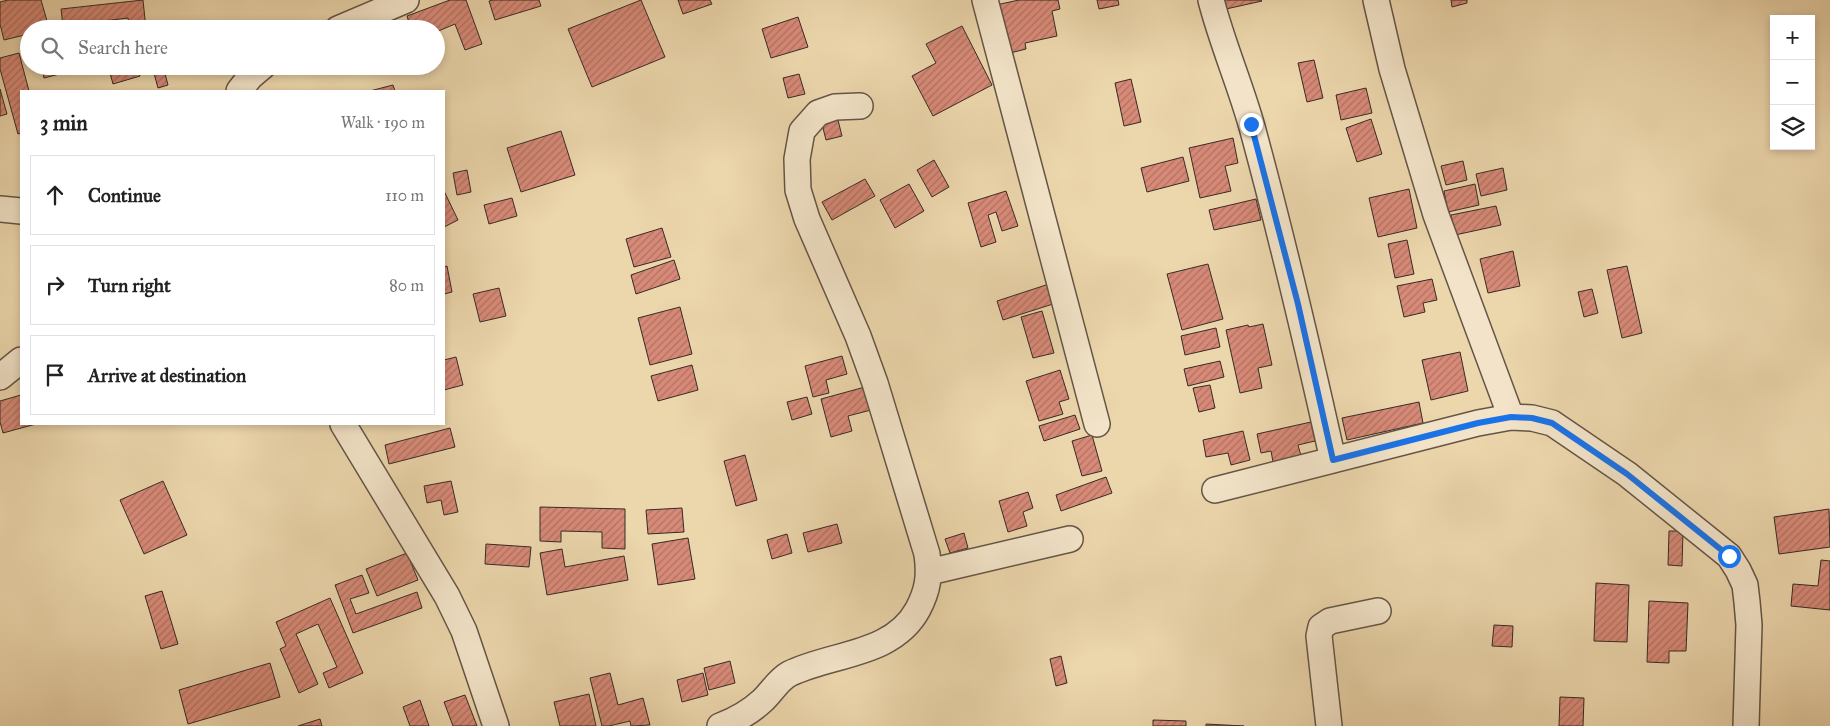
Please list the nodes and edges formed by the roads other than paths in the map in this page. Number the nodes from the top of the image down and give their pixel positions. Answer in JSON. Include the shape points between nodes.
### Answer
{"nodes":[{"id":1,"x":406,"y":0,"type":"edge"},
{"id":2,"x":985,"y":0,"type":"edge"},
{"id":3,"x":1211,"y":0,"type":"edge"},
{"id":4,"x":1376,"y":0,"type":"edge"},
{"id":5,"x":359,"y":20,"type":"edge"},
{"id":6,"x":252,"y":75,"type":"edge"},
{"id":7,"x":240,"y":90,"type":"edge"},
{"id":8,"x":860,"y":106,"type":"dead end"},
{"id":9,"x":0,"y":209,"type":"edge"},
{"id":10,"x":20,"y":211,"type":"edge"},
{"id":11,"x":20,"y":361,"type":"edge"},
{"id":12,"x":0,"y":377,"type":"edge"},
{"id":13,"x":1511,"y":417,"type":"junction"},
{"id":14,"x":1097,"y":424,"type":"dead end"},
{"id":15,"x":343,"y":425,"type":"edge"},
{"id":16,"x":1333,"y":460,"type":"junction"},
{"id":17,"x":1214,"y":490,"type":"dead end"},
{"id":18,"x":1070,"y":539,"type":"dead end"},
{"id":19,"x":929,"y":572,"type":"junction"},
{"id":20,"x":1378,"y":611,"type":"dead end"},
{"id":21,"x":496,"y":726,"type":"edge"},
{"id":22,"x":720,"y":726,"type":"edge"},
{"id":23,"x":1329,"y":726,"type":"edge"},
{"id":24,"x":1746,"y":726,"type":"edge"}],
"edges":[{"from":1,"to":5,"type":"street"},
{"from":2,"to":14,"type":"street"},
{"from":3,"to":16,"type":"street","via":[[1251,124],[1298,304]]},
{"from":4,"to":13,"type":"street","via":[[1392,69],[1430,196]]},
{"from":6,"to":7,"type":"street"},
{"from":8,"to":19,"type":"street","via":[[835,107],[818,113],[802,131],[797,159],[798,190],[875,383]]},
{"from":9,"to":10,"type":"street"},
{"from":11,"to":12,"type":"street"},
{"from":13,"to":16,"type":"street"},
{"from":13,"to":24,"type":"street","via":[[1552,423],[1627,474],[1729,556],[1745,584],[1747,602]]},
{"from":15,"to":21,"type":"street","via":[[447,596],[464,631]]},
{"from":16,"to":17,"type":"street"},
{"from":18,"to":19,"type":"street"},
{"from":19,"to":22,"type":"street","via":[[926,595],[899,634],[874,646],[786,676],[747,714]]},
{"from":20,"to":23,"type":"street","via":[[1330,620],[1321,627],[1319,636]]}]}
